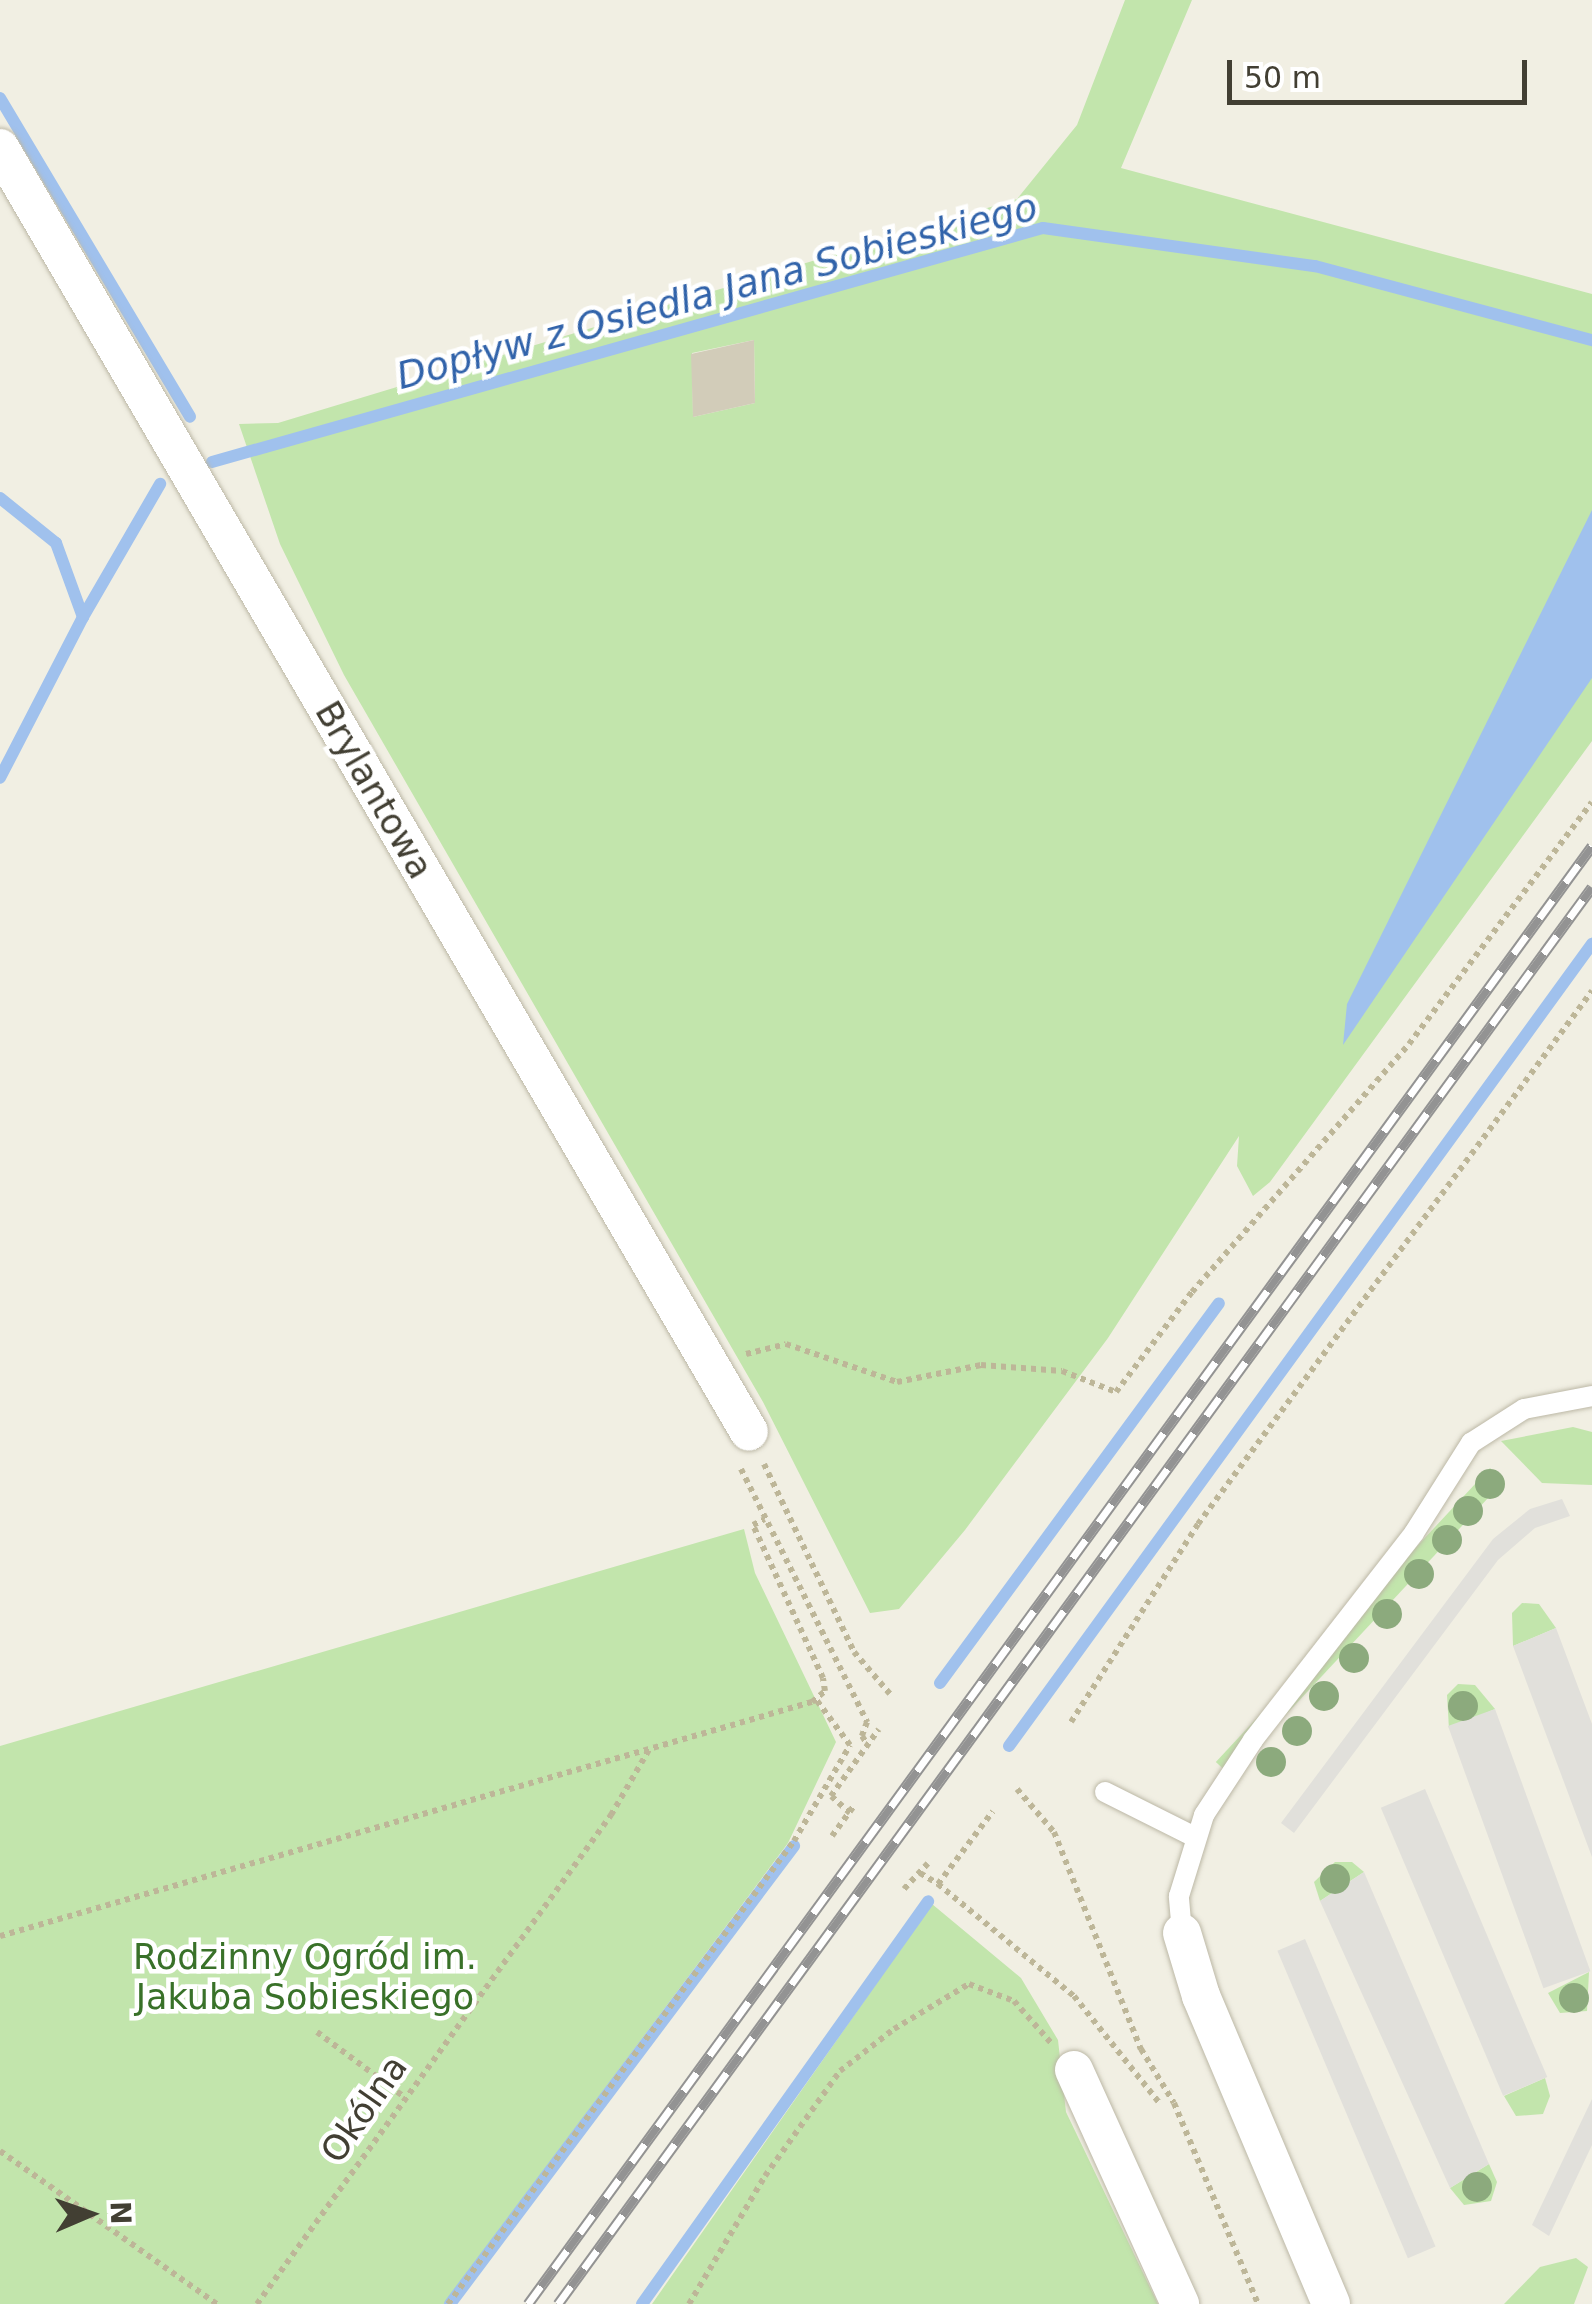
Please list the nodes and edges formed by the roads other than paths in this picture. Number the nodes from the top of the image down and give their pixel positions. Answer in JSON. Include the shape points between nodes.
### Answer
{"nodes":[{"id":1,"x":0,"y":148,"type":"edge"},
{"id":2,"x":1592,"y":1396,"type":"edge"},
{"id":3,"x":748,"y":1432,"type":"road end"},
{"id":4,"x":1104,"y":1792,"type":"dead end"},
{"id":5,"x":1194,"y":1837,"type":"junction"},
{"id":6,"x":1182,"y":1933,"type":"joint"},
{"id":7,"x":1074,"y":2070,"type":"road end"},
{"id":8,"x":1180,"y":2304,"type":"edge"},
{"id":9,"x":1330,"y":2304,"type":"edge"}],
"edges":[{"from":1,"to":3,"type":"street","name":"Brylantowa"},
{"from":2,"to":5,"type":"lane","via":[[1524,1409],[1471,1443],[1414,1533],[1254,1740]]},
{"from":4,"to":5,"type":"lane"},
{"from":5,"to":6,"type":"lane","via":[[1179,1896]]},
{"from":6,"to":9,"type":"street","via":[[1201,1996]]},
{"from":7,"to":8,"type":"street"}]}
